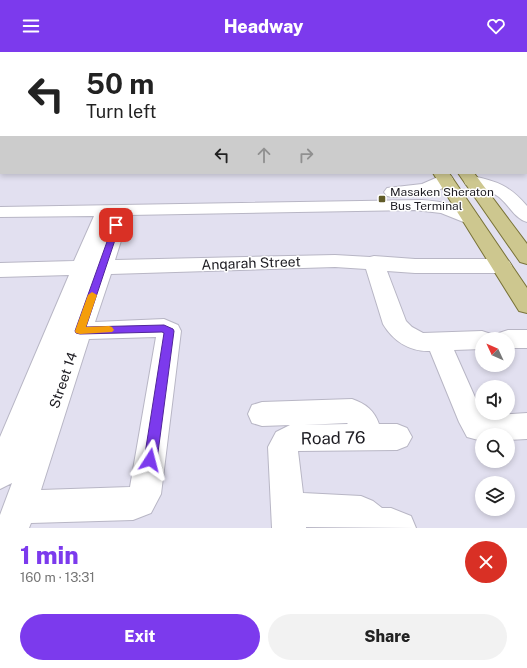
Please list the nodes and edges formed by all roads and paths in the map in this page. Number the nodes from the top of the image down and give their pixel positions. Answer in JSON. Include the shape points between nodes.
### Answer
{"nodes":[{"id":1,"x":443,"y":176,"type":"edge"},
{"id":2,"x":469,"y":177,"type":"edge"},
{"id":3,"x":0,"y":198,"type":"edge"},
{"id":4,"x":422,"y":198,"type":"junction"},
{"id":5,"x":113,"y":210,"type":"junction"},
{"id":6,"x":0,"y":212,"type":"edge"},
{"id":7,"x":527,"y":217,"type":"edge"},
{"id":8,"x":471,"y":218,"type":"junction"},
{"id":9,"x":527,"y":258,"type":"edge"},
{"id":10,"x":374,"y":262,"type":"junction"},
{"id":11,"x":502,"y":266,"type":"junction"},
{"id":12,"x":92,"y":268,"type":"junction"},
{"id":13,"x":0,"y":270,"type":"edge"},
{"id":14,"x":527,"y":305,"type":"edge"},
{"id":15,"x":80,"y":331,"type":"junction"},
{"id":16,"x":515,"y":339,"type":"edge"},
{"id":17,"x":527,"y":339,"type":"edge"},
{"id":18,"x":475,"y":340,"type":"edge"},
{"id":19,"x":438,"y":341,"type":"junction"},
{"id":20,"x":262,"y":414,"type":"dead end"},
{"id":21,"x":527,"y":426,"type":"edge"},
{"id":22,"x":40,"y":446,"type":"junction"},
{"id":23,"x":4,"y":452,"type":"edge"},
{"id":24,"x":15,"y":518,"type":"edge"},
{"id":25,"x":288,"y":519,"type":"edge"},
{"id":26,"x":381,"y":527,"type":"edge"}],
"edges":[{"from":1,"to":4,"type":"street"},
{"from":1,"to":8,"type":"main road"},
{"from":2,"to":7,"type":"street","via":[[506,193]]},
{"from":2,"to":9,"type":"main road"},
{"from":3,"to":4,"type":"street"},
{"from":4,"to":5,"type":"street"},
{"from":4,"to":8,"type":"street"},
{"from":5,"to":6,"type":"street"},
{"from":5,"to":12,"type":"street","name":"Street 14"},
{"from":8,"to":11,"type":"main road"},
{"from":10,"to":11,"type":"street","name":"Anqarah Street","via":[[415,266]]},
{"from":10,"to":12,"type":"street","name":"Anqarah Street"},
{"from":10,"to":19,"type":"street","via":[[398,328],[422,342]]},
{"from":11,"to":14,"type":"main road"},
{"from":12,"to":13,"type":"street","name":"Anqarah Street"},
{"from":12,"to":15,"type":"street","name":"Street 14"},
{"from":12,"to":23,"type":"street","name":"Street 14"},
{"from":15,"to":22,"type":"street","name":"Street 14"},
{"from":15,"to":24,"type":"street","via":[[164,328],[170,331],[145,494],[139,502],[133,504]]},
{"from":16,"to":17,"type":"street"},
{"from":18,"to":19,"type":"street"},
{"from":19,"to":21,"type":"street","via":[[477,428]]},
{"from":20,"to":25,"type":"street","name":"Road 76","via":[[352,412],[383,437],[291,438],[286,441],[283,447]]},
{"from":22,"to":23,"type":"street"},
{"from":22,"to":24,"type":"street","name":"Street 14"},
{"from":25,"to":26,"type":"street","via":[[361,513]]}]}
